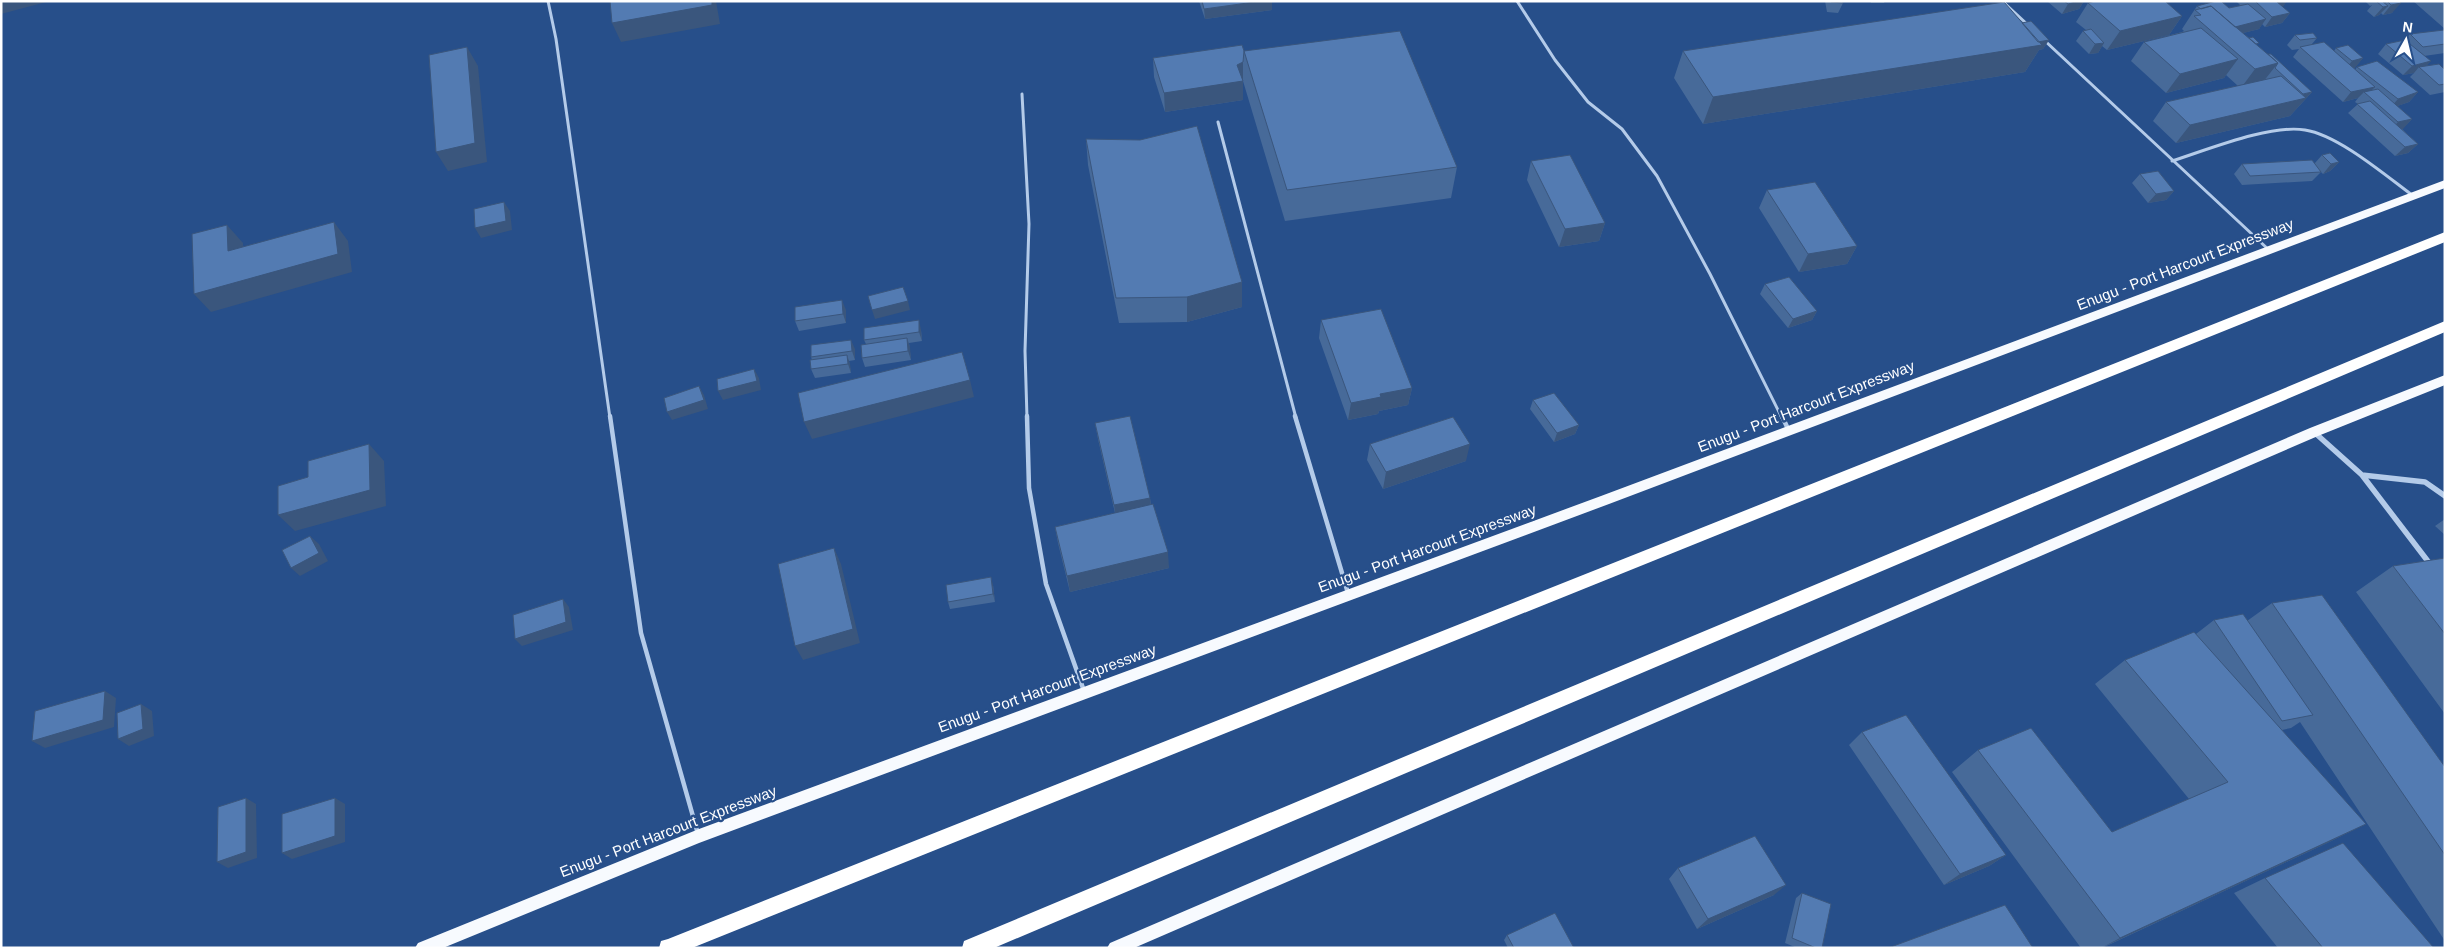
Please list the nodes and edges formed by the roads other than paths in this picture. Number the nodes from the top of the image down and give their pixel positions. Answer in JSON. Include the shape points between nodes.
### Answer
{"nodes":[{"id":1,"x":548,"y":1,"type":"edge"},
{"id":2,"x":1516,"y":1,"type":"edge"},
{"id":3,"x":2002,"y":1,"type":"edge"},
{"id":4,"x":2030,"y":27,"type":"edge"},
{"id":5,"x":2037,"y":34,"type":"edge"},
{"id":6,"x":1022,"y":94,"type":"dead end"},
{"id":7,"x":1218,"y":122,"type":"dead end"},
{"id":8,"x":2172,"y":161,"type":"junction"},
{"id":9,"x":2445,"y":184,"type":"edge"},
{"id":10,"x":2414,"y":196,"type":"junction"},
{"id":11,"x":2445,"y":237,"type":"edge"},
{"id":12,"x":2270,"y":251,"type":"junction"},
{"id":13,"x":2445,"y":326,"type":"edge"},
{"id":14,"x":2445,"y":380,"type":"edge"},
{"id":15,"x":1789,"y":431,"type":"junction"},
{"id":16,"x":2314,"y":432,"type":"junction"},
{"id":17,"x":2362,"y":475,"type":"junction"},
{"id":18,"x":2445,"y":496,"type":"edge"},
{"id":19,"x":2433,"y":568,"type":"edge"},
{"id":20,"x":1349,"y":595,"type":"junction"},
{"id":21,"x":1084,"y":693,"type":"junction"},
{"id":22,"x":698,"y":836,"type":"junction"},
{"id":23,"x":423,"y":948,"type":"edge"},
{"id":24,"x":668,"y":948,"type":"edge"},
{"id":25,"x":971,"y":948,"type":"edge"},
{"id":26,"x":1115,"y":948,"type":"edge"}],
"edges":[{"from":1,"to":22,"type":"lane","via":[[591,271],[641,633]]},
{"from":2,"to":15,"type":"lane","via":[[1588,102],[1622,128],[1657,176]]},
{"from":3,"to":4,"type":"lane"},
{"from":5,"to":8,"type":"lane"},
{"from":6,"to":21,"type":"lane","via":[[1029,224],[1025,351],[1029,488],[1046,584]]},
{"from":7,"to":20,"type":"lane","via":[[1291,402]]},
{"from":8,"to":10,"type":"lane","via":[[2286,129],[2306,130],[2325,136]]},
{"from":8,"to":12,"type":"lane"},
{"from":9,"to":10,"type":"main road","name":"Enugu - Port Harcourt Expressway"},
{"from":10,"to":12,"type":"main road","name":"Enugu - Port Harcourt Expressway"},
{"from":11,"to":24,"type":"highway"},
{"from":12,"to":15,"type":"main road","name":"Enugu - Port Harcourt Expressway"},
{"from":13,"to":25,"type":"highway"},
{"from":14,"to":16,"type":"main road"},
{"from":15,"to":20,"type":"main road","name":"Enugu - Port Harcourt Expressway"},
{"from":16,"to":17,"type":"street"},
{"from":16,"to":26,"type":"main road"},
{"from":17,"to":18,"type":"street","via":[[2425,482]]},
{"from":17,"to":19,"type":"street"},
{"from":20,"to":21,"type":"main road","name":"Enugu - Port Harcourt Expressway"},
{"from":21,"to":22,"type":"main road","name":"Enugu - Port Harcourt Expressway"},
{"from":22,"to":23,"type":"main road","name":"Enugu - Port Harcourt Expressway"}]}
